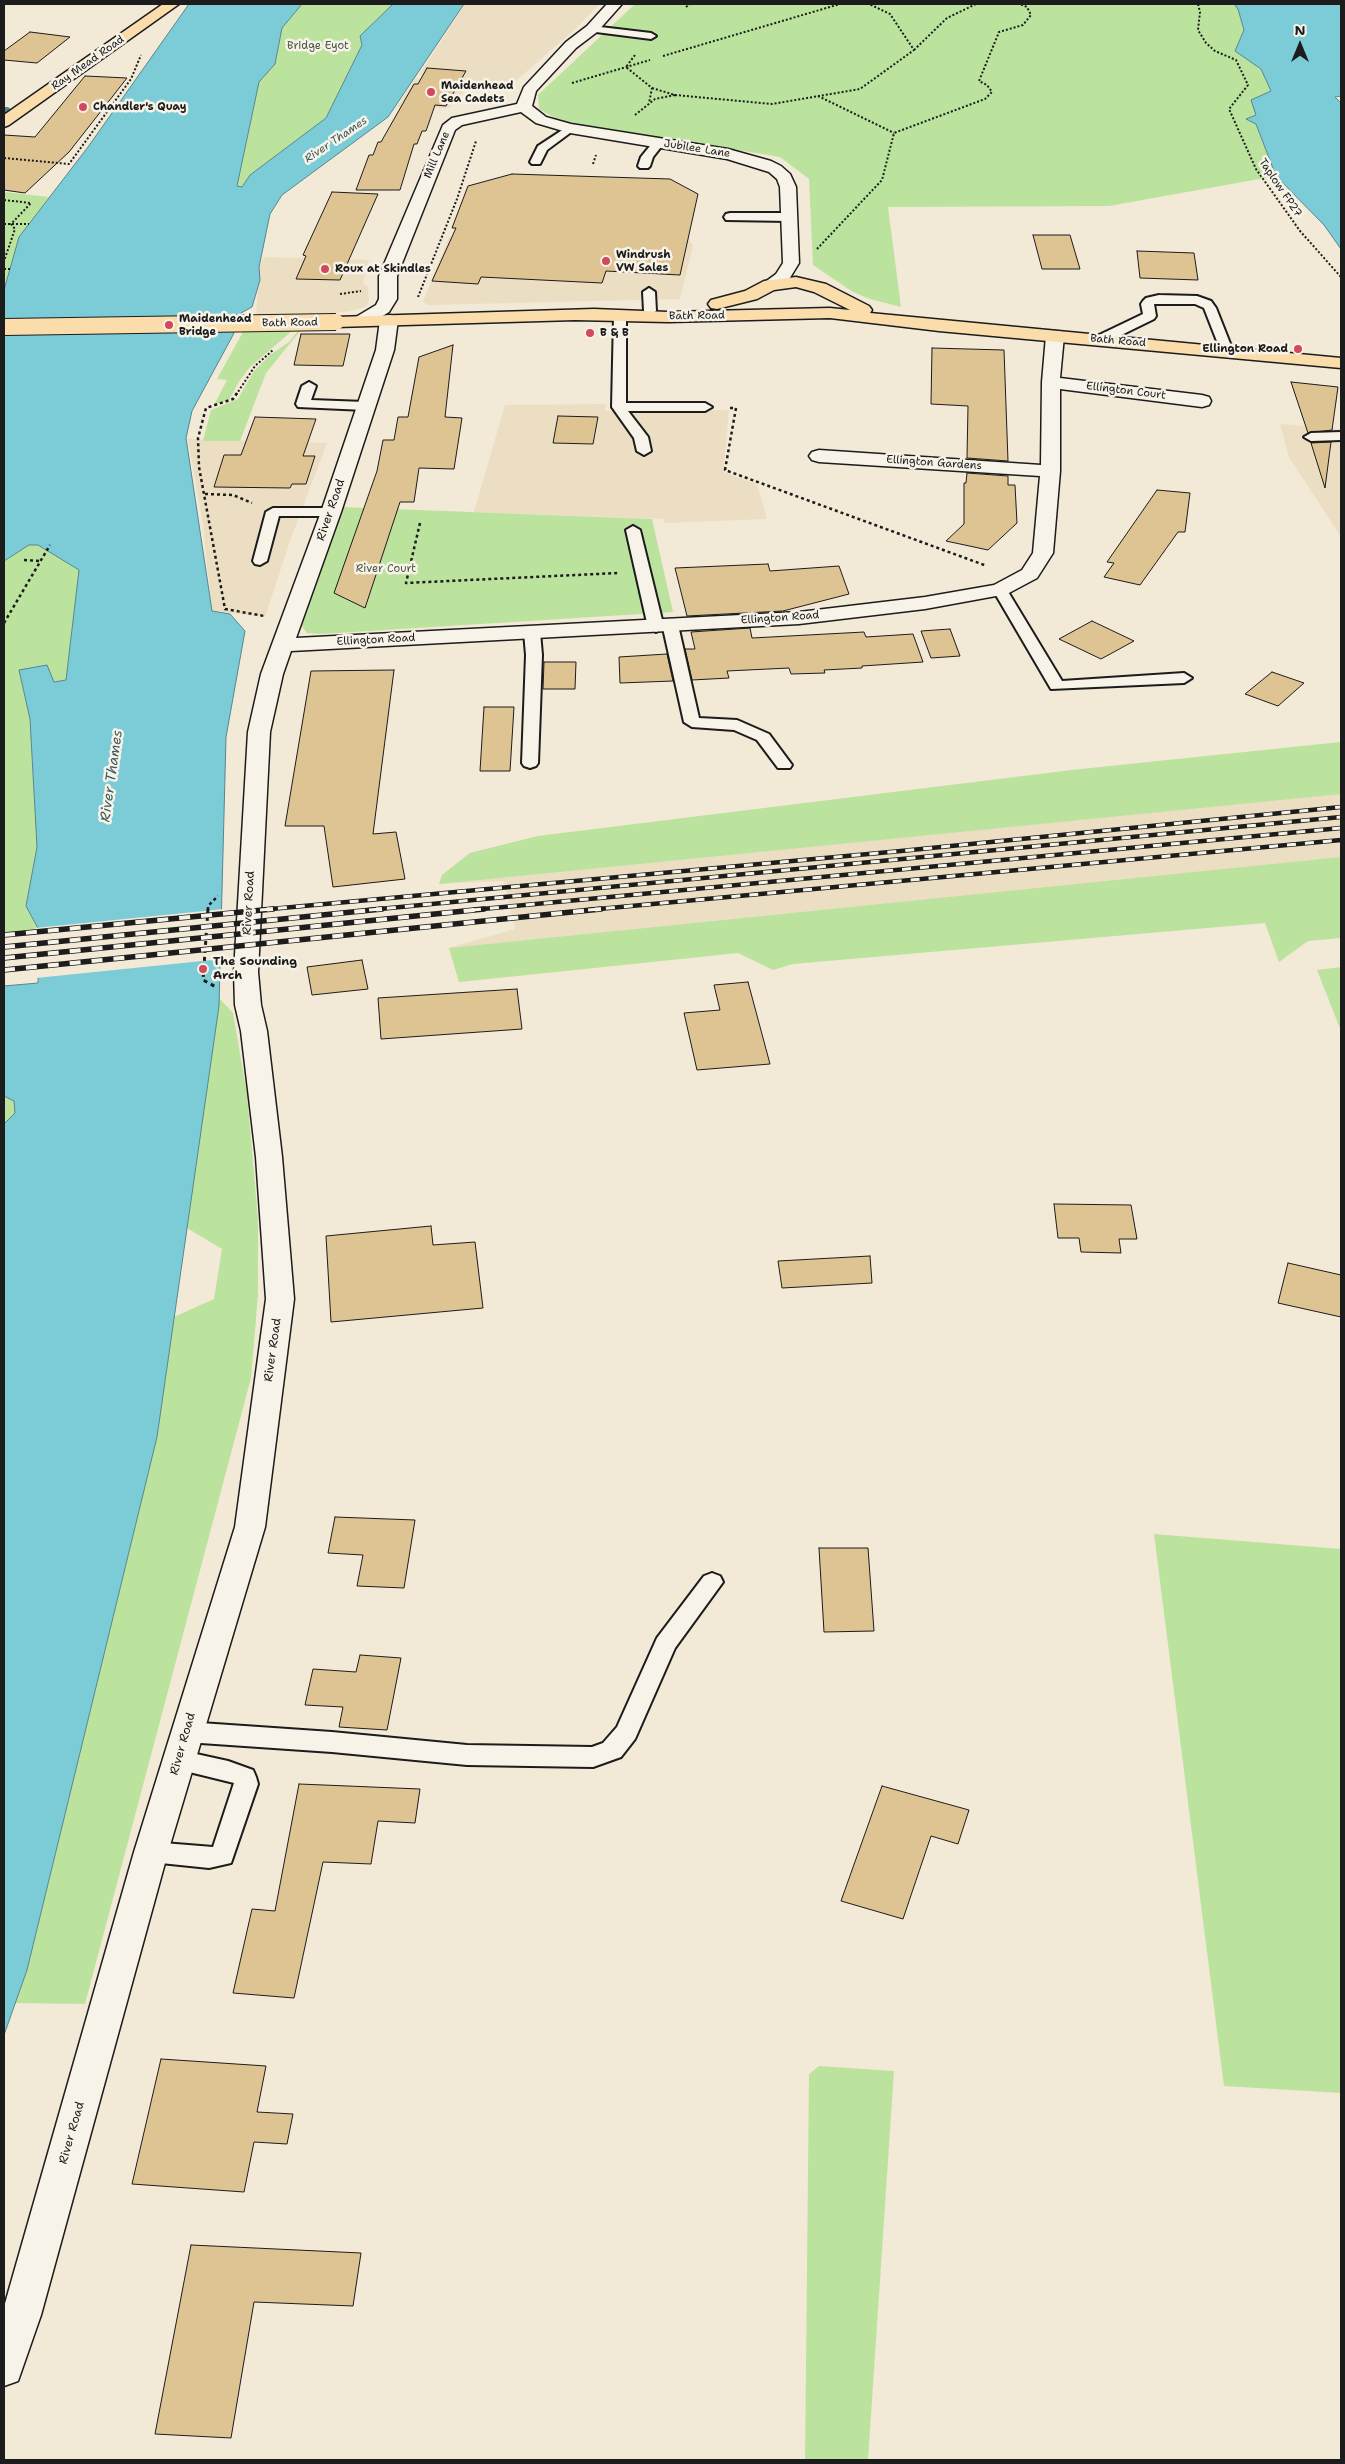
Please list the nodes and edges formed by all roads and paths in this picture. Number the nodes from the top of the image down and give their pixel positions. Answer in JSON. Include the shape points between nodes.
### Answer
{"nodes":[{"id":1,"x":615,"y":4,"type":"edge"},
{"id":2,"x":690,"y":4,"type":"edge"},
{"id":3,"x":840,"y":4,"type":"edge"},
{"id":4,"x":869,"y":4,"type":"edge"},
{"id":5,"x":976,"y":4,"type":"edge"},
{"id":6,"x":1020,"y":4,"type":"edge"},
{"id":7,"x":1198,"y":4,"type":"edge"},
{"id":8,"x":686,"y":7,"type":"dead end"},
{"id":9,"x":167,"y":8,"type":"edge"},
{"id":10,"x":592,"y":29,"type":"junction"},
{"id":11,"x":651,"y":36,"type":"joint"},
{"id":12,"x":914,"y":50,"type":"junction"},
{"id":13,"x":663,"y":56,"type":"dead end"},
{"id":14,"x":654,"y":58,"type":"dead end"},
{"id":15,"x":626,"y":67,"type":"junction"},
{"id":16,"x":652,"y":88,"type":"junction"},
{"id":17,"x":529,"y":90,"type":"junction"},
{"id":18,"x":675,"y":95,"type":"junction"},
{"id":19,"x":816,"y":95,"type":"junction"},
{"id":20,"x":649,"y":103,"type":"junction"},
{"id":21,"x":524,"y":107,"type":"junction"},
{"id":22,"x":4,"y":122,"type":"edge"},
{"id":23,"x":570,"y":128,"type":"junction"},
{"id":24,"x":894,"y":133,"type":"junction"},
{"id":25,"x":612,"y":136,"type":"junction"},
{"id":26,"x":476,"y":139,"type":"dead end"},
{"id":27,"x":658,"y":143,"type":"junction"},
{"id":28,"x":4,"y":158,"type":"edge"},
{"id":29,"x":536,"y":162,"type":"dead end"},
{"id":30,"x":644,"y":166,"type":"dead end"},
{"id":31,"x":4,"y":200,"type":"edge"},
{"id":32,"x":730,"y":217,"type":"dead end"},
{"id":33,"x":790,"y":217,"type":"junction"},
{"id":34,"x":4,"y":224,"type":"edge"},
{"id":35,"x":11,"y":224,"type":"junction"},
{"id":36,"x":29,"y":224,"type":"dead end"},
{"id":37,"x":815,"y":252,"type":"dead end"},
{"id":38,"x":4,"y":262,"type":"edge"},
{"id":39,"x":791,"y":262,"type":"junction"},
{"id":40,"x":4,"y":269,"type":"edge"},
{"id":41,"x":10,"y":269,"type":"dead end"},
{"id":42,"x":1341,"y":277,"type":"edge"},
{"id":43,"x":763,"y":289,"type":"junction"},
{"id":44,"x":824,"y":290,"type":"junction"},
{"id":45,"x":649,"y":292,"type":"dead end"},
{"id":46,"x":416,"y":301,"type":"dead end"},
{"id":47,"x":650,"y":311,"type":"junction"},
{"id":48,"x":786,"y":314,"type":"junction"},
{"id":49,"x":806,"y":314,"type":"junction"},
{"id":50,"x":577,"y":315,"type":"junction"},
{"id":51,"x":620,"y":316,"type":"junction"},
{"id":52,"x":389,"y":320,"type":"junction"},
{"id":53,"x":362,"y":321,"type":"junction"},
{"id":54,"x":895,"y":321,"type":"junction"},
{"id":55,"x":4,"y":327,"type":"edge"},
{"id":56,"x":1055,"y":336,"type":"junction"},
{"id":57,"x":1100,"y":340,"type":"junction"},
{"id":58,"x":279,"y":346,"type":"dead end"},
{"id":59,"x":1227,"y":351,"type":"junction"},
{"id":60,"x":1341,"y":363,"type":"edge"},
{"id":61,"x":1051,"y":382,"type":"junction"},
{"id":62,"x":309,"y":386,"type":"dead end"},
{"id":63,"x":1202,"y":401,"type":"dead end"},
{"id":64,"x":364,"y":406,"type":"junction"},
{"id":65,"x":620,"y":407,"type":"junction"},
{"id":66,"x":704,"y":407,"type":"joint"},
{"id":67,"x":1341,"y":436,"type":"edge"},
{"id":68,"x":1311,"y":437,"type":"dead end"},
{"id":69,"x":644,"y":451,"type":"dead end"},
{"id":70,"x":819,"y":456,"type":"dead end"},
{"id":71,"x":1050,"y":471,"type":"junction"},
{"id":72,"x":204,"y":494,"type":"junction"},
{"id":73,"x":273,"y":512,"type":"junction"},
{"id":74,"x":331,"y":512,"type":"junction"},
{"id":75,"x":420,"y":523,"type":"dead end"},
{"id":76,"x":633,"y":530,"type":"dead end"},
{"id":77,"x":50,"y":545,"type":"dead end"},
{"id":78,"x":24,"y":560,"type":"dead end"},
{"id":79,"x":40,"y":561,"type":"junction"},
{"id":80,"x":260,"y":561,"type":"dead end"},
{"id":81,"x":644,"y":572,"type":"junction"},
{"id":82,"x":1030,"y":574,"type":"junction"},
{"id":83,"x":1000,"y":590,"type":"junction"},
{"id":84,"x":291,"y":621,"type":"junction"},
{"id":85,"x":4,"y":623,"type":"edge"},
{"id":86,"x":663,"y":626,"type":"junction"},
{"id":87,"x":532,"y":632,"type":"junction"},
{"id":88,"x":283,"y":645,"type":"junction"},
{"id":89,"x":1184,"y":678,"type":"dead end"},
{"id":90,"x":530,"y":763,"type":"dead end"},
{"id":91,"x":784,"y":765,"type":"dead end"},
{"id":92,"x":712,"y":1582,"type":"dead end"},
{"id":93,"x":182,"y":1746,"type":"junction"},
{"id":94,"x":150,"y":1852,"type":"junction"},
{"id":95,"x":4,"y":2367,"type":"edge"}],
"edges":[{"from":1,"to":10,"type":"street"},
{"from":2,"to":8,"type":"path"},
{"from":3,"to":13,"type":"path"},
{"from":4,"to":12,"type":"path","via":[[890,14]]},
{"from":5,"to":12,"type":"path","via":[[947,18]]},
{"from":6,"to":24,"type":"path","via":[[1031,15],[1023,25],[999,32],[979,81],[992,92],[984,99]]},
{"from":7,"to":42,"type":"path","name":"Taplow FP27","via":[[1198,30],[1206,43],[1215,51],[1236,60],[1248,85],[1229,109],[1256,169],[1300,231]]},
{"from":9,"to":22,"type":"main road","name":"Ray Mead Road"},
{"from":9,"to":28,"type":"path","via":[[131,79],[69,164]]},
{"from":10,"to":11,"type":"lane"},
{"from":10,"to":17,"type":"street","via":[[571,45]]},
{"from":11,"to":15,"type":"path"},
{"from":12,"to":19,"type":"path","via":[[860,88]]},
{"from":14,"to":15,"type":"path"},
{"from":15,"to":16,"type":"path"},
{"from":15,"to":17,"type":"path","via":[[566,84]]},
{"from":16,"to":18,"type":"path"},
{"from":16,"to":20,"type":"path"},
{"from":17,"to":21,"type":"street"},
{"from":18,"to":19,"type":"path","via":[[772,104]]},
{"from":18,"to":20,"type":"path"},
{"from":19,"to":24,"type":"path"},
{"from":20,"to":25,"type":"path"},
{"from":21,"to":23,"type":"street","name":"Jubilee Lane","via":[[540,120]]},
{"from":21,"to":53,"type":"street","name":"Mill Lane","via":[[456,121],[448,128],[388,276],[388,299],[383,308]]},
{"from":23,"to":25,"type":"street","name":"Jubilee Lane"},
{"from":23,"to":29,"type":"lane","via":[[542,148]]},
{"from":24,"to":37,"type":"path","via":[[882,180]]},
{"from":25,"to":27,"type":"street","name":"Jubilee Lane"},
{"from":26,"to":46,"type":"path","via":[[457,199]]},
{"from":27,"to":30,"type":"lane"},
{"from":27,"to":33,"type":"street","name":"Jubilee Lane","via":[[748,158],[775,170],[787,182]]},
{"from":31,"to":35,"type":"path","via":[[31,203]]},
{"from":32,"to":33,"type":"lane"},
{"from":33,"to":39,"type":"street","name":"Jubilee Lane"},
{"from":34,"to":35,"type":"path"},
{"from":35,"to":36,"type":"path"},
{"from":35,"to":38,"type":"path","via":[[15,229]]},
{"from":39,"to":43,"type":"street","via":[[784,274]]},
{"from":39,"to":44,"type":"street"},
{"from":40,"to":41,"type":"path"},
{"from":43,"to":44,"type":"main road","name":"Bath Road","via":[[796,282]]},
{"from":43,"to":47,"type":"main road","name":"Bath Road","via":[[709,305]]},
{"from":43,"to":48,"type":"main road","name":"Bath Road","via":[[755,300],[760,306]]},
{"from":44,"to":49,"type":"main road","name":"Bath Road","via":[[831,298],[827,306]]},
{"from":44,"to":54,"type":"main road","name":"Bath Road"},
{"from":45,"to":47,"type":"lane"},
{"from":47,"to":50,"type":"main road","name":"Bath Road"},
{"from":48,"to":49,"type":"main road","name":"Bath Road"},
{"from":48,"to":51,"type":"main road","name":"Bath Road"},
{"from":49,"to":54,"type":"main road","name":"Bath Road","via":[[830,313]]},
{"from":50,"to":51,"type":"main road","name":"Bath Road"},
{"from":50,"to":52,"type":"main road","name":"Bath Road"},
{"from":51,"to":65,"type":"lane"},
{"from":52,"to":53,"type":"main road","name":"Bath Road"},
{"from":52,"to":64,"type":"street","name":"River Road","via":[[385,350]]},
{"from":53,"to":55,"type":"main road","name":"Bath Road","bridge":true},
{"from":54,"to":56,"type":"main road","name":"Bath Road"},
{"from":56,"to":57,"type":"main road","name":"Bath Road"},
{"from":56,"to":61,"type":"street"},
{"from":57,"to":59,"type":"main road","name":"Bath Road"},
{"from":57,"to":59,"type":"lane","via":[[1150,316],[1147,304],[1150,301],[1159,298],[1197,300],[1210,308]]},
{"from":58,"to":72,"type":"path","via":[[255,366],[233,400],[206,408],[198,438]]},
{"from":59,"to":60,"type":"main road","name":"Bath Road"},
{"from":61,"to":63,"type":"street","name":"Ellington Court"},
{"from":61,"to":71,"type":"street"},
{"from":62,"to":64,"type":"lane","via":[[303,404]]},
{"from":64,"to":74,"type":"street","name":"River Road"},
{"from":65,"to":66,"type":"lane"},
{"from":65,"to":69,"type":"lane","via":[[626,420],[641,437]]},
{"from":66,"to":82,"type":"path","via":[[736,408],[725,470],[1002,571]]},
{"from":67,"to":68,"type":"lane"},
{"from":70,"to":71,"type":"street","name":"Ellington Gardens"},
{"from":71,"to":82,"type":"street","via":[[1043,554]]},
{"from":72,"to":73,"type":"path","via":[[233,495]]},
{"from":72,"to":84,"type":"path","via":[[225,609]]},
{"from":73,"to":74,"type":"lane"},
{"from":73,"to":80,"type":"lane"},
{"from":74,"to":84,"type":"street","name":"River Road"},
{"from":75,"to":81,"type":"path","via":[[406,583]]},
{"from":76,"to":81,"type":"lane"},
{"from":77,"to":79,"type":"path"},
{"from":78,"to":79,"type":"path"},
{"from":79,"to":85,"type":"path"},
{"from":81,"to":86,"type":"lane"},
{"from":82,"to":83,"type":"street","name":"Ellington Road"},
{"from":83,"to":86,"type":"street","name":"Ellington Road","via":[[925,603],[799,618]]},
{"from":83,"to":89,"type":"lane","via":[[1057,686]]},
{"from":84,"to":88,"type":"street","name":"River Road"},
{"from":86,"to":87,"type":"street","name":"Ellington Road"},
{"from":86,"to":91,"type":"lane","via":[[692,722],[737,725],[763,737]]},
{"from":87,"to":88,"type":"street","name":"Ellington Road"},
{"from":87,"to":90,"type":"lane"},
{"from":88,"to":93,"type":"street","name":"River Road","via":[[272,674],[259,732],[246,972],[269,1157],[280,1300],[250,1527]]},
{"from":92,"to":93,"type":"lane","via":[[665,1644],[627,1732],[612,1750],[593,1757],[467,1755],[332,1742]]},
{"from":93,"to":94,"type":"street","name":"River Road"},
{"from":93,"to":94,"type":"lane","via":[[219,1768],[244,1777],[246,1784],[222,1856],[210,1858]]},
{"from":94,"to":95,"type":"street","name":"River Road"}]}
